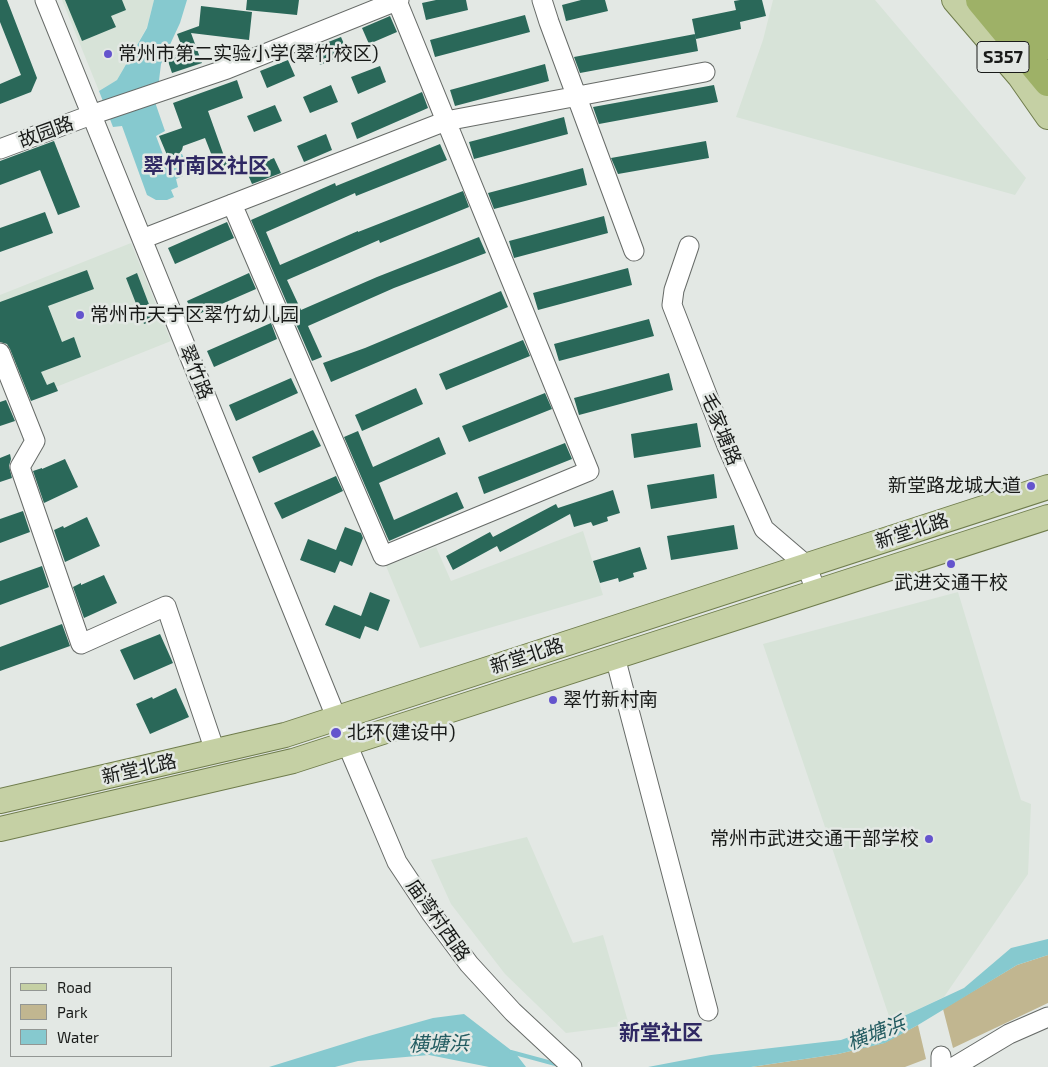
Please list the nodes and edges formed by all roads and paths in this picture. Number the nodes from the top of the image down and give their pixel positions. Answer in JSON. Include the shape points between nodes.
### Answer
{"nodes":[{"id":1,"x":45,"y":0,"type":"edge"},
{"id":2,"x":398,"y":0,"type":"edge"},
{"id":3,"x":542,"y":0,"type":"edge"},
{"id":4,"x":954,"y":0,"type":"edge"},
{"id":5,"x":980,"y":0,"type":"edge"},
{"id":6,"x":1011,"y":0,"type":"edge"},
{"id":7,"x":1024,"y":0,"type":"edge"},
{"id":8,"x":1037,"y":0,"type":"edge"},
{"id":9,"x":1048,"y":13,"type":"edge"},
{"id":10,"x":1048,"y":26,"type":"edge"},
{"id":11,"x":1048,"y":45,"type":"edge"},
{"id":12,"x":705,"y":72,"type":"dead end"},
{"id":13,"x":1048,"y":82,"type":"edge"},
{"id":14,"x":576,"y":95,"type":"junction"},
{"id":15,"x":98,"y":113,"type":"junction"},
{"id":16,"x":1048,"y":117,"type":"edge"},
{"id":17,"x":446,"y":121,"type":"junction"},
{"id":18,"x":0,"y":149,"type":"edge"},
{"id":19,"x":232,"y":204,"type":"junction"},
{"id":20,"x":142,"y":239,"type":"junction"},
{"id":21,"x":689,"y":246,"type":"dead end"},
{"id":22,"x":634,"y":251,"type":"dead end"},
{"id":23,"x":0,"y":352,"type":"edge"},
{"id":24,"x":1048,"y":487,"type":"edge"},
{"id":25,"x":1048,"y":517,"type":"edge"},
{"id":26,"x":806,"y":565,"type":"junction"},
{"id":27,"x":817,"y":593,"type":"junction"},
{"id":28,"x":615,"y":657,"type":"junction"},
{"id":29,"x":337,"y":718,"type":"junction"},
{"id":30,"x":347,"y":744,"type":"junction"},
{"id":31,"x":215,"y":751,"type":"junction"},
{"id":32,"x":0,"y":801,"type":"edge"},
{"id":33,"x":0,"y":829,"type":"edge"},
{"id":34,"x":708,"y":1011,"type":"dead end"},
{"id":35,"x":1048,"y":1017,"type":"edge"},
{"id":36,"x":945,"y":1063,"type":"edge"},
{"id":37,"x":572,"y":1067,"type":"edge"}],
"edges":[{"from":1,"to":15,"type":"street","name":"翠竹路"},
{"from":2,"to":15,"type":"street","name":"故园路","via":[[227,69]]},
{"from":2,"to":17,"type":"street"},
{"from":3,"to":14,"type":"street"},
{"from":4,"to":16,"type":"main road","number":"S357","via":[[1020,78]]},
{"from":5,"to":13,"type":"highway"},
{"from":6,"to":11,"type":"highway"},
{"from":7,"to":10,"type":"main road","number":"S357"},
{"from":8,"to":9,"type":"highway"},
{"from":12,"to":14,"type":"street"},
{"from":14,"to":17,"type":"street"},
{"from":14,"to":22,"type":"street"},
{"from":15,"to":18,"type":"street","name":"故园路"},
{"from":15,"to":20,"type":"street","name":"翠竹路"},
{"from":17,"to":19,"type":"street"},
{"from":17,"to":19,"type":"street","via":[[589,471],[383,556]]},
{"from":19,"to":20,"type":"street"},
{"from":20,"to":29,"type":"street","name":"翠竹路"},
{"from":21,"to":26,"type":"street","name":"毛家塘路","via":[[672,305],[727,446],[764,529]]},
{"from":23,"to":31,"type":"street","via":[[35,441],[20,467],[81,644],[166,606]]},
{"from":24,"to":26,"type":"main road","name":"新堂北路"},
{"from":25,"to":27,"type":"main road","name":"新堂北路"},
{"from":26,"to":27,"type":"street","name":"毛家塘路"},
{"from":26,"to":29,"type":"main road","name":"新堂北路"},
{"from":27,"to":28,"type":"main road","name":"新堂北路"},
{"from":28,"to":30,"type":"main road","name":"新堂北路"},
{"from":28,"to":34,"type":"street"},
{"from":29,"to":30,"type":"street","name":"翠竹路"},
{"from":29,"to":31,"type":"main road","name":"新堂北路","via":[[285,735]]},
{"from":30,"to":33,"type":"main road","name":"新堂北路","via":[[293,761]]},
{"from":30,"to":37,"type":"street","name":"庙湾村西路","via":[[397,862],[426,906],[469,964],[513,1012]]},
{"from":31,"to":32,"type":"main road","name":"新堂北路"},
{"from":35,"to":36,"type":"street"}]}
